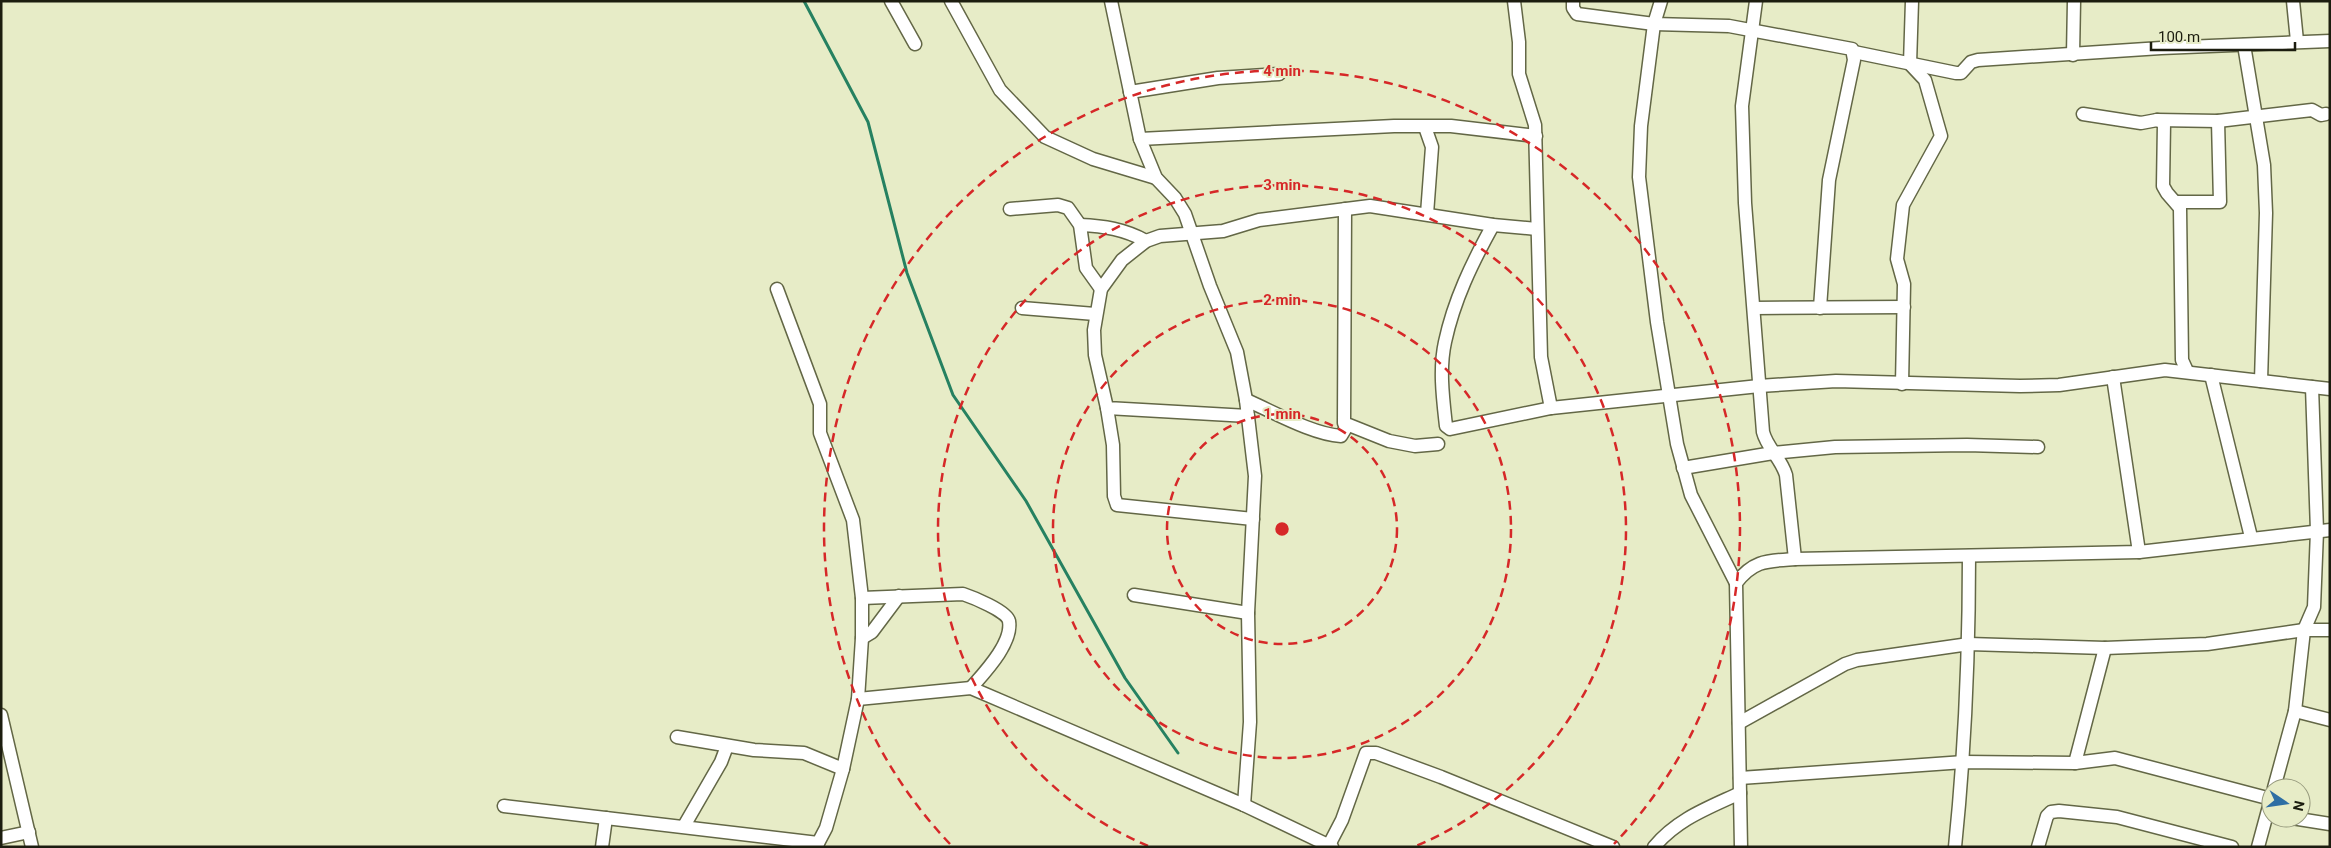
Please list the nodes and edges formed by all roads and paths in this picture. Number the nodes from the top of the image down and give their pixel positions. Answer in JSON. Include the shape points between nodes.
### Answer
{"nodes":[{"id":1,"x":891,"y":1,"type":"edge"},
{"id":2,"x":950,"y":1,"type":"edge"},
{"id":3,"x":1111,"y":1,"type":"edge"},
{"id":4,"x":1514,"y":1,"type":"edge"},
{"id":5,"x":1573,"y":1,"type":"edge"},
{"id":6,"x":1661,"y":1,"type":"edge"},
{"id":7,"x":1756,"y":1,"type":"edge"},
{"id":8,"x":1912,"y":1,"type":"edge"},
{"id":9,"x":2074,"y":1,"type":"edge"},
{"id":10,"x":2292,"y":1,"type":"edge"},
{"id":11,"x":1654,"y":24,"type":"junction"},
{"id":12,"x":1752,"y":30,"type":"junction"},
{"id":13,"x":2330,"y":40,"type":"edge"},
{"id":14,"x":2297,"y":41,"type":"junction"},
{"id":15,"x":914,"y":44,"type":"dead end"},
{"id":16,"x":2244,"y":45,"type":"junction"},
{"id":17,"x":1854,"y":52,"type":"junction"},
{"id":18,"x":2073,"y":55,"type":"junction"},
{"id":19,"x":1910,"y":64,"type":"junction"},
{"id":20,"x":1279,"y":74,"type":"dead end"},
{"id":21,"x":1130,"y":92,"type":"junction"},
{"id":22,"x":2083,"y":114,"type":"dead end"},
{"id":23,"x":2326,"y":114,"type":"dead end"},
{"id":24,"x":2256,"y":117,"type":"junction"},
{"id":25,"x":2157,"y":120,"type":"junction"},
{"id":26,"x":2218,"y":121,"type":"junction"},
{"id":27,"x":1425,"y":126,"type":"junction"},
{"id":28,"x":1536,"y":136,"type":"junction"},
{"id":29,"x":1140,"y":139,"type":"junction"},
{"id":30,"x":1156,"y":178,"type":"junction"},
{"id":31,"x":2177,"y":202,"type":"junction"},
{"id":32,"x":1010,"y":209,"type":"dead end"},
{"id":33,"x":1345,"y":209,"type":"junction"},
{"id":34,"x":1427,"y":214,"type":"junction"},
{"id":35,"x":1080,"y":225,"type":"junction"},
{"id":36,"x":1493,"y":225,"type":"junction"},
{"id":37,"x":1537,"y":230,"type":"junction"},
{"id":38,"x":1192,"y":233,"type":"junction"},
{"id":39,"x":1146,"y":240,"type":"junction"},
{"id":40,"x":1101,"y":289,"type":"junction"},
{"id":41,"x":777,"y":290,"type":"dead end"},
{"id":42,"x":1904,"y":307,"type":"junction"},
{"id":43,"x":1022,"y":308,"type":"dead end"},
{"id":44,"x":1754,"y":308,"type":"junction"},
{"id":45,"x":1820,"y":308,"type":"junction"},
{"id":46,"x":1096,"y":314,"type":"junction"},
{"id":47,"x":2184,"y":366,"type":"junction"},
{"id":48,"x":2212,"y":375,"type":"junction"},
{"id":49,"x":2113,"y":376,"type":"junction"},
{"id":50,"x":2262,"y":382,"type":"junction"},
{"id":51,"x":1902,"y":384,"type":"junction"},
{"id":52,"x":1759,"y":386,"type":"junction"},
{"id":53,"x":2312,"y":387,"type":"junction"},
{"id":54,"x":2330,"y":389,"type":"edge"},
{"id":55,"x":1670,"y":397,"type":"junction"},
{"id":56,"x":1246,"y":400,"type":"junction"},
{"id":57,"x":1107,"y":408,"type":"junction"},
{"id":58,"x":1551,"y":408,"type":"junction"},
{"id":59,"x":1248,"y":416,"type":"junction"},
{"id":60,"x":1347,"y":426,"type":"junction"},
{"id":61,"x":1438,"y":444,"type":"dead end"},
{"id":62,"x":2038,"y":447,"type":"dead end"},
{"id":63,"x":1773,"y":453,"type":"junction"},
{"id":64,"x":1683,"y":468,"type":"junction"},
{"id":65,"x":1253,"y":520,"type":"junction"},
{"id":66,"x":2323,"y":530,"type":"edge"},
{"id":67,"x":2251,"y":537,"type":"junction"},
{"id":68,"x":2139,"y":552,"type":"junction"},
{"id":69,"x":1969,"y":556,"type":"junction"},
{"id":70,"x":1795,"y":559,"type":"junction"},
{"id":71,"x":1736,"y":583,"type":"junction"},
{"id":72,"x":1134,"y":595,"type":"dead end"},
{"id":73,"x":899,"y":596,"type":"junction"},
{"id":74,"x":862,"y":598,"type":"junction"},
{"id":75,"x":1248,"y":613,"type":"junction"},
{"id":76,"x":2304,"y":630,"type":"junction"},
{"id":77,"x":2330,"y":630,"type":"edge"},
{"id":78,"x":862,"y":638,"type":"junction"},
{"id":79,"x":1969,"y":644,"type":"junction"},
{"id":80,"x":2105,"y":648,"type":"junction"},
{"id":81,"x":971,"y":688,"type":"junction"},
{"id":82,"x":858,"y":699,"type":"junction"},
{"id":83,"x":2295,"y":711,"type":"junction"},
{"id":84,"x":1,"y":715,"type":"edge"},
{"id":85,"x":2330,"y":720,"type":"edge"},
{"id":86,"x":1739,"y":723,"type":"junction"},
{"id":87,"x":677,"y":737,"type":"dead end"},
{"id":88,"x":727,"y":746,"type":"junction"},
{"id":89,"x":1964,"y":762,"type":"junction"},
{"id":90,"x":2076,"y":763,"type":"junction"},
{"id":91,"x":843,"y":769,"type":"junction"},
{"id":92,"x":1740,"y":778,"type":"junction"},
{"id":93,"x":2277,"y":778,"type":"edge"},
{"id":94,"x":1740,"y":793,"type":"junction"},
{"id":95,"x":2261,"y":796,"type":"edge"},
{"id":96,"x":1244,"y":805,"type":"junction"},
{"id":97,"x":504,"y":806,"type":"dead end"},
{"id":98,"x":606,"y":818,"type":"junction"},
{"id":99,"x":2311,"y":821,"type":"edge"},
{"id":100,"x":2330,"y":824,"type":"edge"},
{"id":101,"x":684,"y":826,"type":"junction"},
{"id":102,"x":2265,"y":828,"type":"edge"},
{"id":103,"x":29,"y":832,"type":"junction"},
{"id":104,"x":1,"y":838,"type":"edge"},
{"id":105,"x":817,"y":845,"type":"edge"},
{"id":106,"x":1331,"y":846,"type":"edge"},
{"id":107,"x":32,"y":847,"type":"edge"},
{"id":108,"x":602,"y":847,"type":"edge"},
{"id":109,"x":1613,"y":847,"type":"edge"},
{"id":110,"x":1654,"y":847,"type":"edge"},
{"id":111,"x":1741,"y":847,"type":"edge"},
{"id":112,"x":1955,"y":847,"type":"edge"},
{"id":113,"x":2038,"y":847,"type":"edge"},
{"id":114,"x":2232,"y":847,"type":"edge"},
{"id":115,"x":2258,"y":847,"type":"edge"}],
"edges":[{"from":1,"to":15,"type":"street"},
{"from":2,"to":30,"type":"street","via":[[1000,90],[1045,137],[1093,159]]},
{"from":3,"to":21,"type":"street"},
{"from":4,"to":28,"type":"street","via":[[1519,74],[1536,125]]},
{"from":5,"to":11,"type":"street","via":[[1577,14]]},
{"from":6,"to":11,"type":"street"},
{"from":7,"to":12,"type":"street"},
{"from":8,"to":19,"type":"street"},
{"from":9,"to":18,"type":"street"},
{"from":10,"to":14,"type":"street"},
{"from":11,"to":12,"type":"street","via":[[1729,26]]},
{"from":11,"to":55,"type":"street","via":[[1641,126],[1639,177],[1656,322]]},
{"from":12,"to":17,"type":"street","via":[[1852,48]]},
{"from":12,"to":44,"type":"street","via":[[1742,106],[1745,203]]},
{"from":13,"to":14,"type":"street"},
{"from":14,"to":16,"type":"street"},
{"from":16,"to":18,"type":"street"},
{"from":16,"to":24,"type":"street"},
{"from":17,"to":19,"type":"street"},
{"from":17,"to":45,"type":"street","via":[[1830,180]]},
{"from":18,"to":19,"type":"street","via":[[1978,60],[1971,62],[1961,73]]},
{"from":19,"to":42,"type":"street","via":[[1925,80],[1941,136],[1903,205],[1897,259],[1904,284]]},
{"from":20,"to":21,"type":"street","via":[[1218,78]]},
{"from":21,"to":29,"type":"street"},
{"from":22,"to":25,"type":"street","via":[[2141,123]]},
{"from":23,"to":24,"type":"street","via":[[2312,110]]},
{"from":24,"to":26,"type":"street"},
{"from":24,"to":50,"type":"street","via":[[2264,165],[2266,213]]},
{"from":25,"to":26,"type":"street"},
{"from":25,"to":31,"type":"street","via":[[2164,123],[2164,186],[2166,194]]},
{"from":26,"to":31,"type":"street","via":[[2220,202]]},
{"from":27,"to":28,"type":"street"},
{"from":27,"to":29,"type":"street"},
{"from":27,"to":34,"type":"street","via":[[1432,147]]},
{"from":28,"to":37,"type":"street"},
{"from":29,"to":30,"type":"street"},
{"from":30,"to":38,"type":"street","via":[[1175,198]]},
{"from":31,"to":47,"type":"street","via":[[2181,221]]},
{"from":32,"to":35,"type":"street","via":[[1058,204],[1072,212]]},
{"from":33,"to":34,"type":"street","via":[[1370,206]]},
{"from":33,"to":38,"type":"street","via":[[1259,220],[1223,231]]},
{"from":33,"to":60,"type":"street","via":[[1344,424]]},
{"from":34,"to":36,"type":"street"},
{"from":35,"to":39,"type":"street","via":[[1127,230]]},
{"from":35,"to":40,"type":"street","via":[[1086,268]]},
{"from":36,"to":37,"type":"street"},
{"from":36,"to":58,"type":"street","via":[[1465,276],[1444,343],[1442,386],[1446,426],[1450,429]]},
{"from":37,"to":58,"type":"street","via":[[1541,357]]},
{"from":38,"to":39,"type":"street"},
{"from":38,"to":56,"type":"street","via":[[1237,352]]},
{"from":39,"to":40,"type":"street","via":[[1122,260]]},
{"from":40,"to":46,"type":"street"},
{"from":41,"to":74,"type":"street","via":[[820,404],[820,433],[853,520]]},
{"from":42,"to":45,"type":"street"},
{"from":42,"to":51,"type":"street"},
{"from":43,"to":46,"type":"street"},
{"from":44,"to":45,"type":"street"},
{"from":44,"to":52,"type":"street"},
{"from":46,"to":57,"type":"street","via":[[1095,355]]},
{"from":47,"to":48,"type":"street"},
{"from":47,"to":49,"type":"street"},
{"from":48,"to":50,"type":"street"},
{"from":48,"to":67,"type":"street"},
{"from":49,"to":51,"type":"street","via":[[2059,385]]},
{"from":49,"to":68,"type":"street"},
{"from":50,"to":53,"type":"street"},
{"from":51,"to":52,"type":"street","via":[[1836,381]]},
{"from":52,"to":55,"type":"street"},
{"from":52,"to":63,"type":"street","via":[[1763,432],[1766,445]]},
{"from":53,"to":54,"type":"street"},
{"from":53,"to":66,"type":"street"},
{"from":55,"to":58,"type":"street"},
{"from":55,"to":64,"type":"street"},
{"from":56,"to":59,"type":"street"},
{"from":56,"to":60,"type":"street","via":[[1316,430],[1341,436]]},
{"from":57,"to":59,"type":"street"},
{"from":57,"to":65,"type":"street","via":[[1114,496],[1118,505]]},
{"from":59,"to":65,"type":"street","via":[[1255,476]]},
{"from":60,"to":61,"type":"street","via":[[1389,441],[1416,446]]},
{"from":62,"to":63,"type":"street","via":[[1835,446]]},
{"from":63,"to":64,"type":"street"},
{"from":63,"to":70,"type":"street","via":[[1786,475]]},
{"from":64,"to":71,"type":"street","via":[[1691,495]]},
{"from":65,"to":75,"type":"street"},
{"from":66,"to":67,"type":"street"},
{"from":66,"to":76,"type":"street","via":[[2314,607]]},
{"from":67,"to":68,"type":"street"},
{"from":68,"to":69,"type":"street"},
{"from":69,"to":70,"type":"street"},
{"from":69,"to":79,"type":"street"},
{"from":70,"to":71,"type":"street","via":[[1762,562],[1747,569]]},
{"from":71,"to":86,"type":"street"},
{"from":72,"to":75,"type":"street"},
{"from":73,"to":74,"type":"street"},
{"from":73,"to":78,"type":"street","via":[[872,632]]},
{"from":73,"to":81,"type":"street","via":[[963,594],[1006,616],[1009,622],[1004,648]]},
{"from":74,"to":78,"type":"street"},
{"from":75,"to":96,"type":"street","via":[[1250,722]]},
{"from":76,"to":77,"type":"street"},
{"from":76,"to":80,"type":"street","via":[[2207,644]]},
{"from":76,"to":83,"type":"street"},
{"from":78,"to":82,"type":"street"},
{"from":79,"to":80,"type":"street"},
{"from":79,"to":86,"type":"street","via":[[1845,664]]},
{"from":79,"to":89,"type":"street"},
{"from":80,"to":90,"type":"street"},
{"from":81,"to":82,"type":"street"},
{"from":81,"to":96,"type":"street"},
{"from":82,"to":91,"type":"street"},
{"from":83,"to":85,"type":"street"},
{"from":83,"to":93,"type":"street"},
{"from":84,"to":103,"type":"street"},
{"from":86,"to":92,"type":"street"},
{"from":87,"to":88,"type":"street"},
{"from":88,"to":91,"type":"street","via":[[804,753]]},
{"from":88,"to":101,"type":"street"},
{"from":89,"to":90,"type":"street"},
{"from":89,"to":92,"type":"street"},
{"from":89,"to":112,"type":"street"},
{"from":90,"to":95,"type":"street","via":[[2115,758]]},
{"from":91,"to":105,"type":"street","via":[[828,821]]},
{"from":92,"to":94,"type":"street"},
{"from":94,"to":110,"type":"street","via":[[1679,822]]},
{"from":94,"to":111,"type":"street"},
{"from":96,"to":106,"type":"street"},
{"from":97,"to":98,"type":"street"},
{"from":98,"to":101,"type":"street"},
{"from":98,"to":108,"type":"street"},
{"from":99,"to":100,"type":"street"},
{"from":101,"to":105,"type":"street"},
{"from":102,"to":115,"type":"street"},
{"from":103,"to":104,"type":"street"},
{"from":103,"to":107,"type":"street"},
{"from":106,"to":109,"type":"street","via":[[1366,753],[1441,777]]},
{"from":113,"to":114,"type":"street","via":[[2048,816],[2059,811],[2117,817]]}]}
